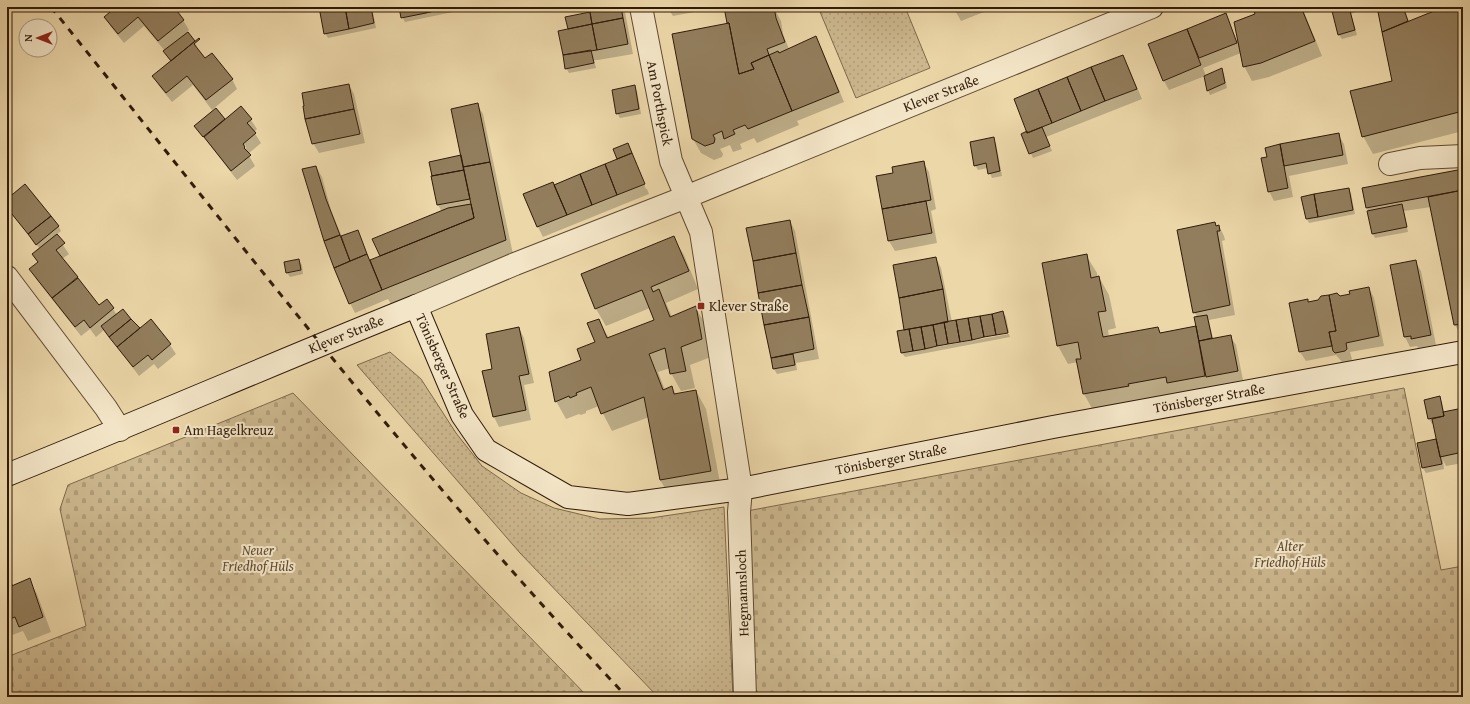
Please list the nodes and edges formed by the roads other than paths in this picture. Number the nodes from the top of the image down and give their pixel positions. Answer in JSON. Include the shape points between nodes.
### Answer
{"nodes":[{"id":1,"x":641,"y":7,"type":"edge"},
{"id":2,"x":1148,"y":8,"type":"edge"},
{"id":3,"x":1463,"y":156,"type":"edge"},
{"id":4,"x":1390,"y":164,"type":"dead end"},
{"id":5,"x":686,"y":197,"type":"junction"},
{"id":6,"x":7,"y":277,"type":"edge"},
{"id":7,"x":416,"y":306,"type":"junction"},
{"id":8,"x":1463,"y":352,"type":"edge"},
{"id":9,"x":120,"y":430,"type":"junction"},
{"id":10,"x":7,"y":475,"type":"edge"},
{"id":11,"x":742,"y":489,"type":"junction"},
{"id":12,"x":745,"y":697,"type":"edge"}],
"edges":[{"from":1,"to":5,"type":"street","name":"Am Porthspick","via":[[671,161]]},
{"from":2,"to":5,"type":"street","name":"Klever Straße"},
{"from":3,"to":4,"type":"street","via":[[1420,158]]},
{"from":5,"to":7,"type":"street","name":"Klever Straße"},
{"from":5,"to":11,"type":"street","via":[[701,232]]},
{"from":6,"to":9,"type":"street"},
{"from":7,"to":9,"type":"street","name":"Klever Straße"},
{"from":7,"to":11,"type":"street","name":"Tönisberger Straße","via":[[462,415],[486,450],[568,497],[628,504]]},
{"from":8,"to":11,"type":"street","name":"Tönisberger Straße","via":[[1053,427]]},
{"from":9,"to":10,"type":"street","name":"Klever Straße"},
{"from":11,"to":12,"type":"street","name":"Hegmannsloch","via":[[739,512]]}]}
